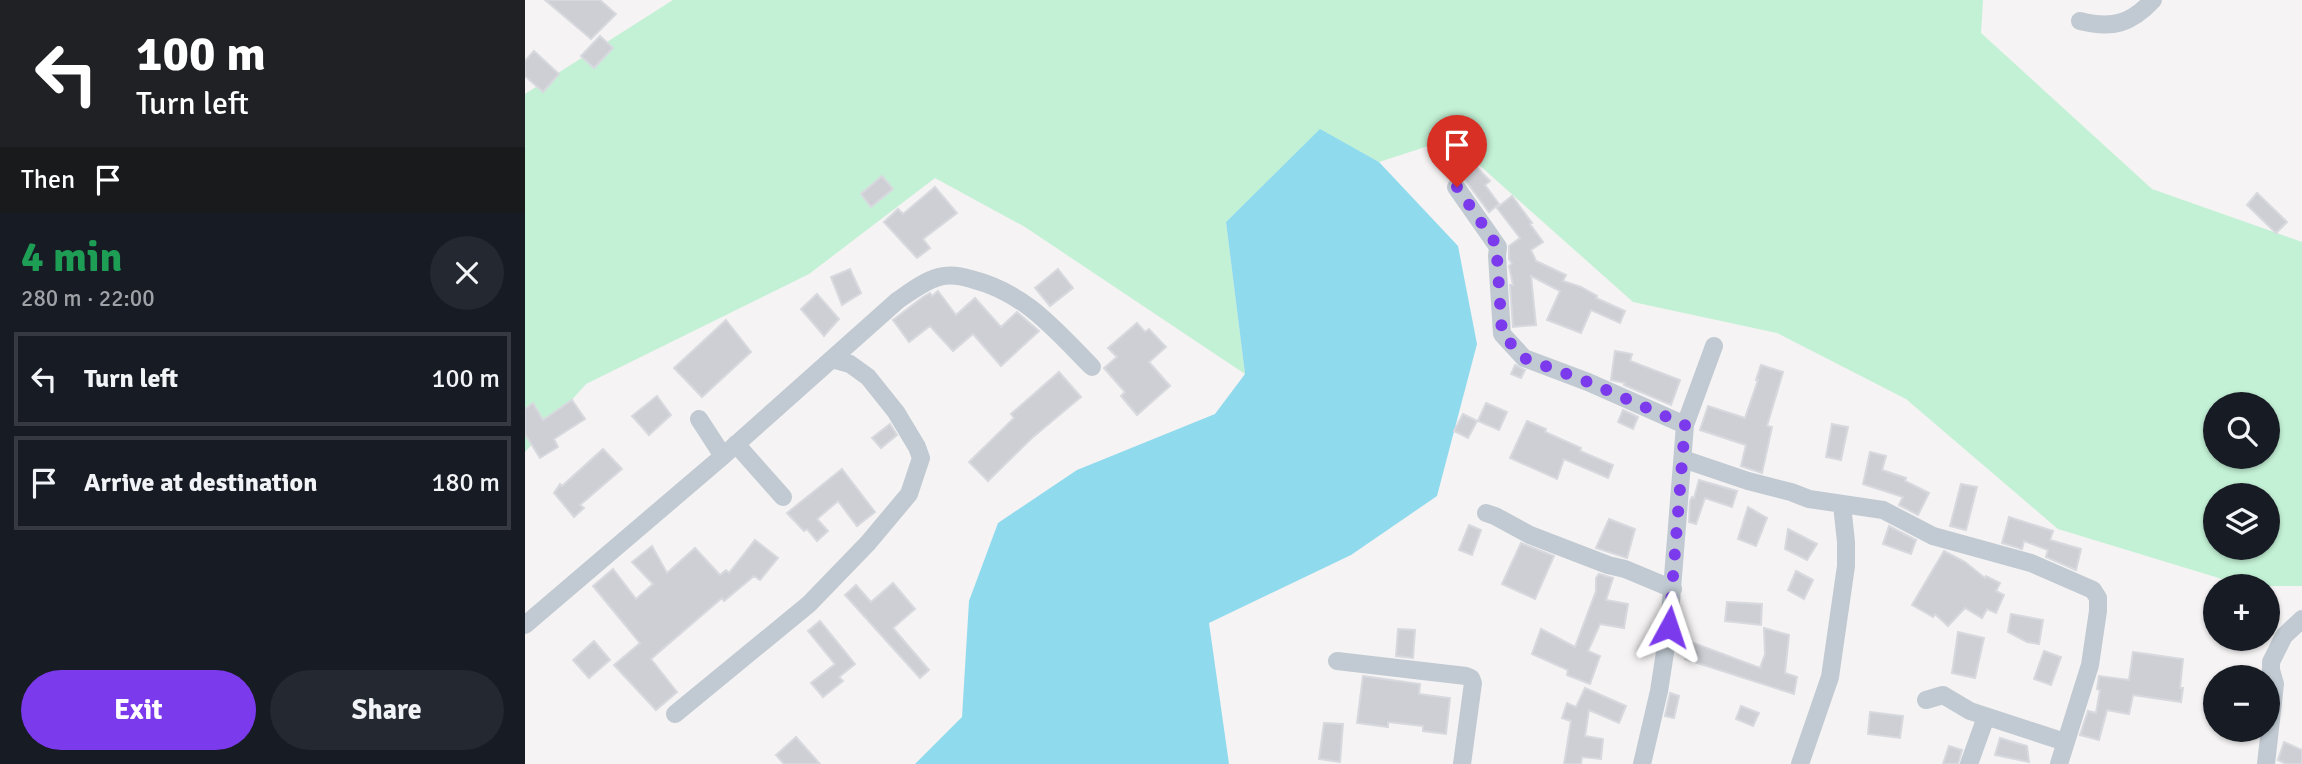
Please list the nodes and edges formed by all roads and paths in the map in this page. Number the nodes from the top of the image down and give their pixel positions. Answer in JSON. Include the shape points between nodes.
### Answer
{"nodes":[{"id":1,"x":2153,"y":0,"type":"edge"},
{"id":2,"x":2080,"y":21,"type":"dead end"},
{"id":3,"x":1457,"y":187,"type":"dead end"},
{"id":4,"x":1714,"y":346,"type":"dead end"},
{"id":5,"x":832,"y":359,"type":"junction"},
{"id":6,"x":1092,"y":368,"type":"dead end"},
{"id":7,"x":699,"y":419,"type":"dead end"},
{"id":8,"x":1685,"y":425,"type":"junction"},
{"id":9,"x":729,"y":450,"type":"junction"},
{"id":10,"x":1683,"y":459,"type":"junction"},
{"id":11,"x":783,"y":497,"type":"dead end"},
{"id":12,"x":1842,"y":505,"type":"junction"},
{"id":13,"x":1486,"y":513,"type":"dead end"},
{"id":14,"x":1673,"y":589,"type":"junction"},
{"id":15,"x":2302,"y":619,"type":"edge"},
{"id":16,"x":525,"y":625,"type":"edge"},
{"id":17,"x":1337,"y":661,"type":"dead end"},
{"id":18,"x":1926,"y":700,"type":"dead end"},
{"id":19,"x":675,"y":714,"type":"dead end"},
{"id":20,"x":1986,"y":717,"type":"junction"},
{"id":21,"x":2065,"y":742,"type":"junction"},
{"id":22,"x":1462,"y":764,"type":"edge"},
{"id":23,"x":1642,"y":764,"type":"edge"},
{"id":24,"x":1800,"y":764,"type":"edge"},
{"id":25,"x":1969,"y":764,"type":"edge"},
{"id":26,"x":2059,"y":764,"type":"edge"},
{"id":27,"x":2266,"y":764,"type":"edge"}],
"edges":[{"from":1,"to":2,"type":"street","via":[[2123,22]]},
{"from":3,"to":8,"type":"street","via":[[1498,247],[1502,334],[1524,358]]},
{"from":4,"to":8,"type":"street"},
{"from":5,"to":6,"type":"street","via":[[897,301],[928,281],[955,275],[1016,296]]},
{"from":5,"to":9,"type":"street"},
{"from":5,"to":19,"type":"street","via":[[867,377],[917,447],[921,458],[909,494],[809,604]]},
{"from":7,"to":9,"type":"street"},
{"from":8,"to":10,"type":"street"},
{"from":9,"to":11,"type":"street"},
{"from":9,"to":16,"type":"street"},
{"from":10,"to":12,"type":"street"},
{"from":10,"to":14,"type":"street"},
{"from":12,"to":21,"type":"street","via":[[1883,510],[1933,536],[2031,563],[2093,590],[2098,611],[2090,664]]},
{"from":12,"to":24,"type":"street","via":[[1846,566],[1830,677]]},
{"from":13,"to":14,"type":"street","via":[[1530,535]]},
{"from":14,"to":23,"type":"street","via":[[1659,691]]},
{"from":15,"to":27,"type":"street","via":[[2284,636],[2271,662],[2275,684]]},
{"from":17,"to":22,"type":"street","via":[[1471,678]]},
{"from":18,"to":20,"type":"street","via":[[1943,695]]},
{"from":20,"to":21,"type":"street"},
{"from":20,"to":25,"type":"street"},
{"from":21,"to":26,"type":"street"}]}
